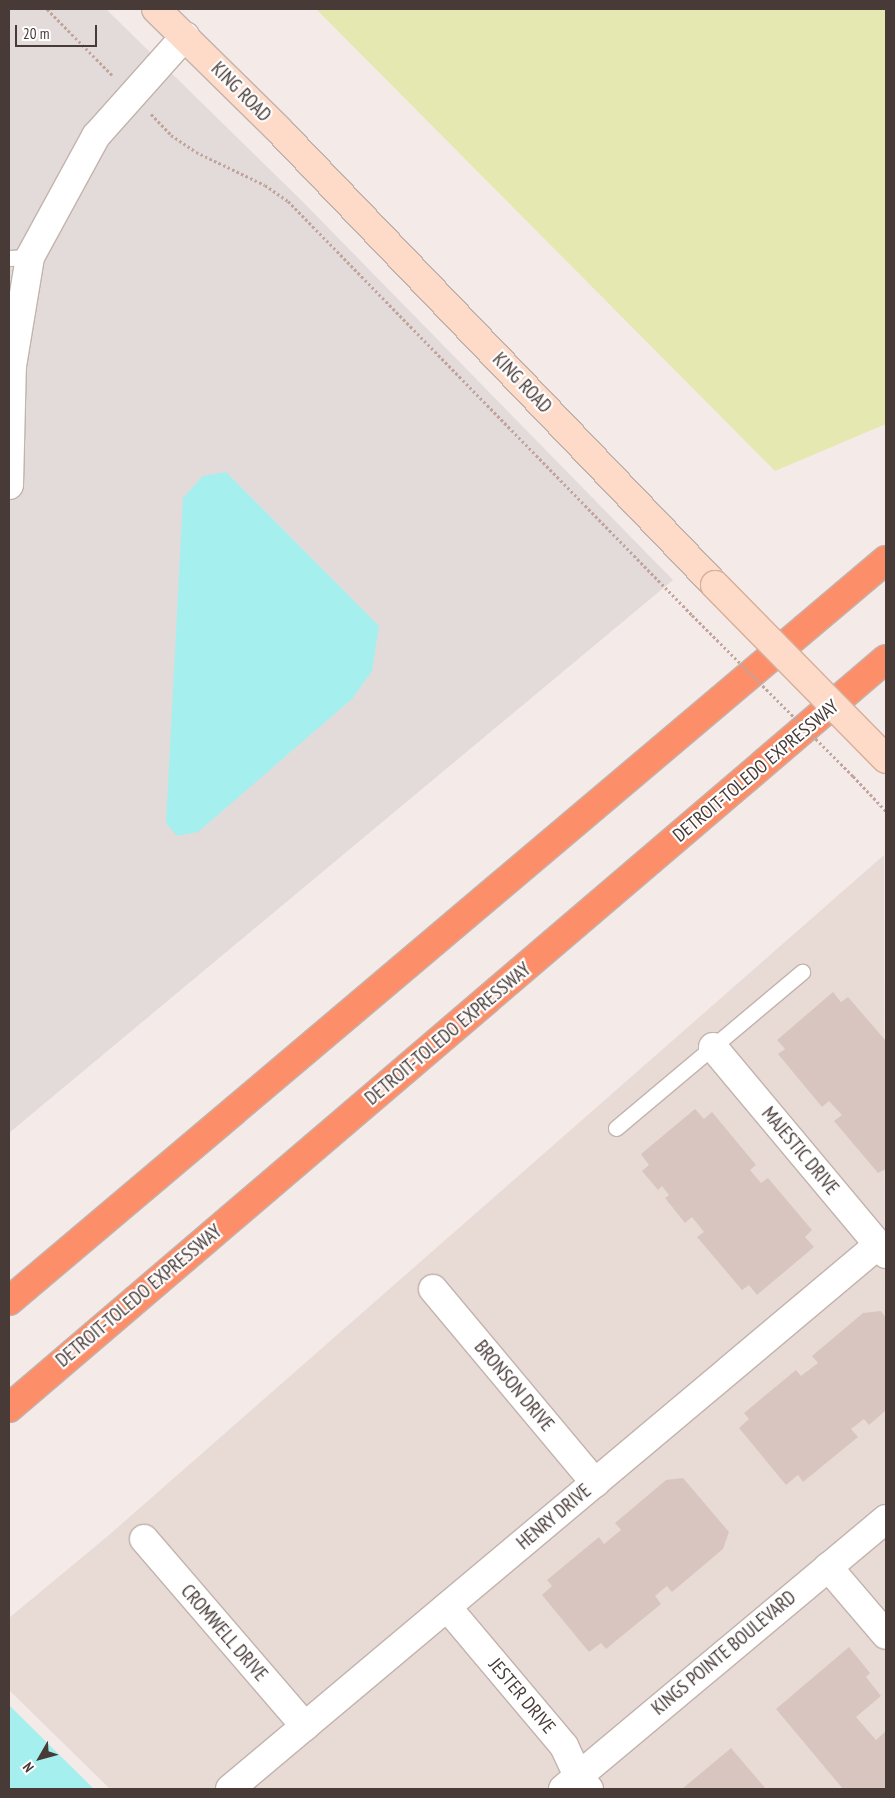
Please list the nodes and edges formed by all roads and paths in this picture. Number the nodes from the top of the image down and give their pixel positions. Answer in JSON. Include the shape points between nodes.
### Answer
{"nodes":[{"id":1,"x":47,"y":9,"type":"edge"},
{"id":2,"x":156,"y":9,"type":"edge"},
{"id":3,"x":185,"y":36,"type":"junction"},
{"id":4,"x":108,"y":71,"type":"dead end"},
{"id":5,"x":157,"y":120,"type":"dead end"},
{"id":6,"x":19,"y":257,"type":"edge"},
{"id":7,"x":9,"y":485,"type":"edge"},
{"id":8,"x":886,"y":560,"type":"edge"},
{"id":9,"x":886,"y":659,"type":"edge"},
{"id":10,"x":886,"y":759,"type":"edge"},
{"id":11,"x":886,"y":811,"type":"edge"},
{"id":12,"x":802,"y":972,"type":"dead end"},
{"id":13,"x":713,"y":1047,"type":"junction"},
{"id":14,"x":616,"y":1128,"type":"dead end"},
{"id":15,"x":884,"y":1245,"type":"edge"},
{"id":16,"x":433,"y":1289,"type":"dead end"},
{"id":17,"x":9,"y":1301,"type":"edge"},
{"id":18,"x":9,"y":1408,"type":"edge"},
{"id":19,"x":595,"y":1483,"type":"junction"},
{"id":20,"x":886,"y":1519,"type":"edge"},
{"id":21,"x":144,"y":1539,"type":"dead end"},
{"id":22,"x":828,"y":1566,"type":"junction"},
{"id":23,"x":447,"y":1607,"type":"junction"},
{"id":24,"x":886,"y":1635,"type":"edge"},
{"id":25,"x":305,"y":1726,"type":"junction"},
{"id":26,"x":577,"y":1785,"type":"edge"},
{"id":27,"x":230,"y":1789,"type":"edge"}],
"edges":[{"from":1,"to":4,"type":"path"},
{"from":2,"to":3,"type":"main road","name":"KING ROAD"},
{"from":3,"to":6,"type":"street","via":[[96,136]]},
{"from":3,"to":10,"type":"main road","name":"KING ROAD","bridge":true},
{"from":5,"to":11,"type":"path","bridge":true,"via":[[196,152],[265,185],[288,201]]},
{"from":6,"to":7,"type":"street"},
{"from":8,"to":17,"type":"highway"},
{"from":9,"to":18,"type":"highway","name":"DETROIT-TOLEDO EXPRESSWAY"},
{"from":12,"to":13,"type":"lane"},
{"from":13,"to":14,"type":"lane"},
{"from":13,"to":15,"type":"street","name":"MAJESTIC DRIVE"},
{"from":15,"to":19,"type":"street","name":"HENRY DRIVE"},
{"from":16,"to":19,"type":"street","name":"BRONSON DRIVE"},
{"from":19,"to":23,"type":"street","name":"HENRY DRIVE"},
{"from":20,"to":22,"type":"street","name":"KINGS POINTE BOULEVARD"},
{"from":21,"to":25,"type":"street","name":"CROMWELL DRIVE"},
{"from":22,"to":24,"type":"street"},
{"from":22,"to":26,"type":"street","name":"KINGS POINTE BOULEVARD"},
{"from":23,"to":25,"type":"street","name":"HENRY DRIVE"},
{"from":23,"to":26,"type":"street","name":"JESTER DRIVE","via":[[564,1746]]},
{"from":25,"to":27,"type":"street","name":"HENRY DRIVE"}]}
